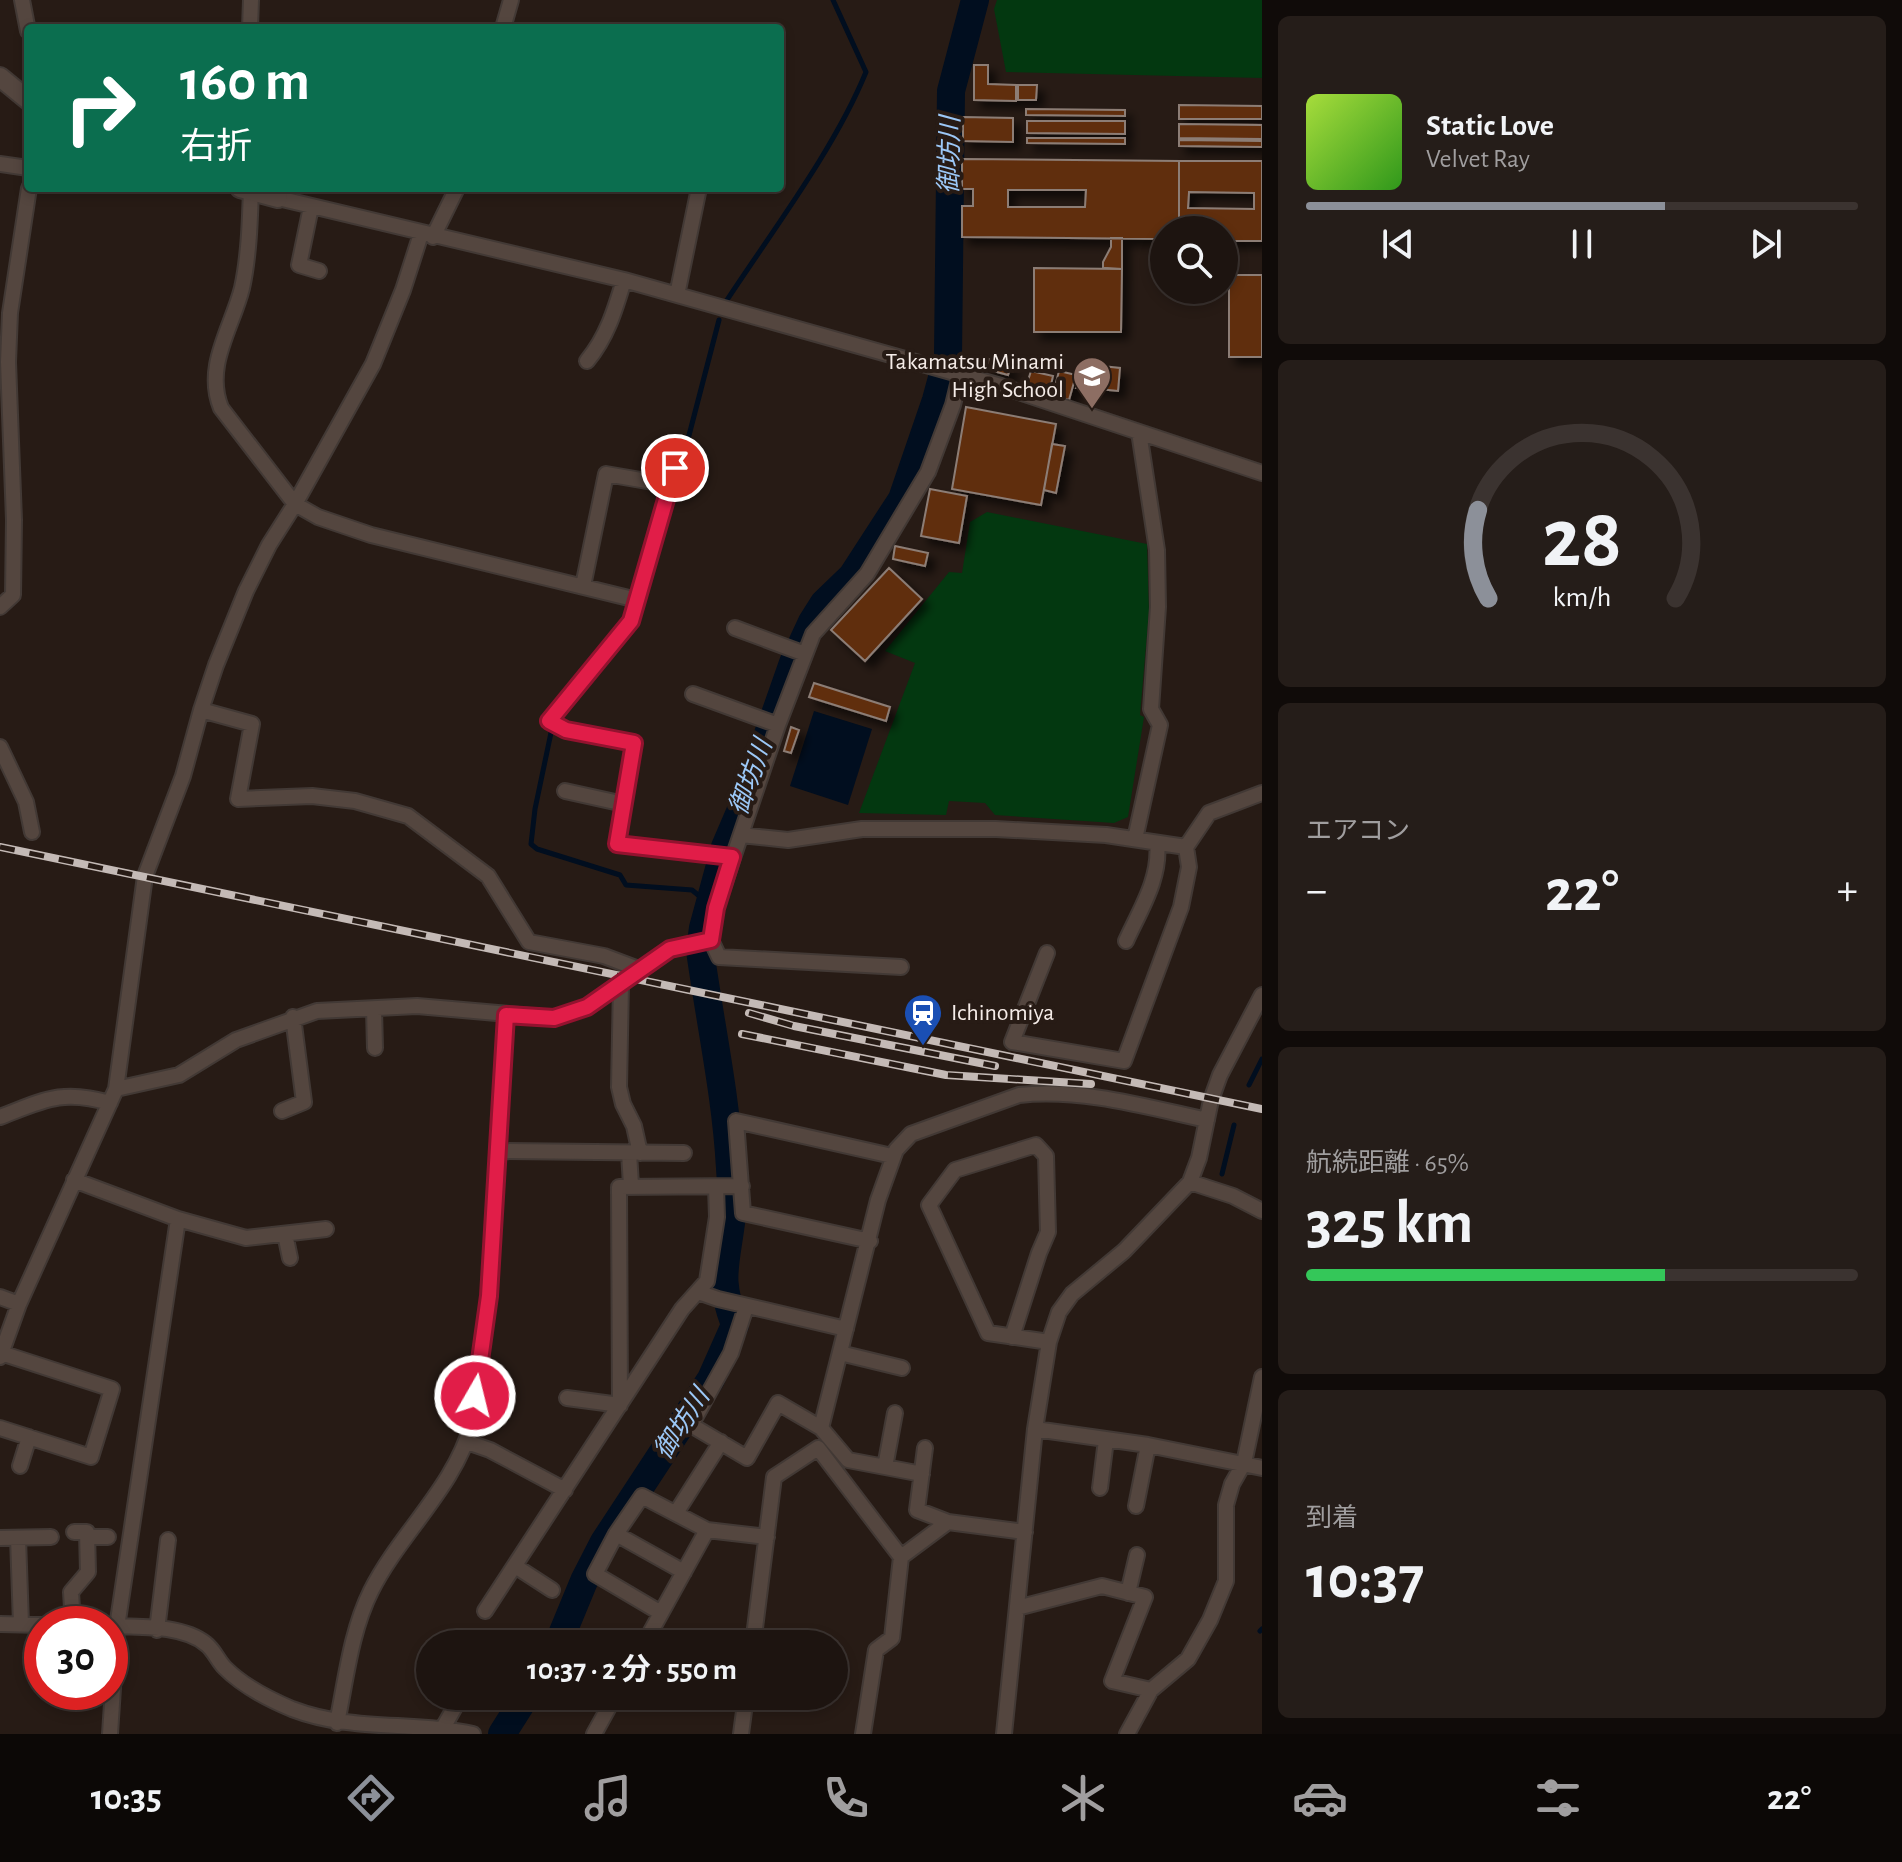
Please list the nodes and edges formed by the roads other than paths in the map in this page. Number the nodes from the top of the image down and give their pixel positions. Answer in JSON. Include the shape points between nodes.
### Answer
{"nodes":[{"id":1,"x":22,"y":0,"type":"edge"},
{"id":2,"x":251,"y":0,"type":"edge"},
{"id":3,"x":511,"y":0,"type":"edge"},
{"id":4,"x":27,"y":24,"type":"edge"},
{"id":5,"x":250,"y":24,"type":"edge"},
{"id":6,"x":504,"y":24,"type":"edge"},
{"id":7,"x":0,"y":77,"type":"edge"},
{"id":8,"x":24,"y":97,"type":"edge"},
{"id":9,"x":0,"y":164,"type":"edge"},
{"id":10,"x":24,"y":167,"type":"edge"},
{"id":11,"x":28,"y":192,"type":"edge"},
{"id":12,"x":247,"y":192,"type":"edge"},
{"id":13,"x":257,"y":192,"type":"edge"},
{"id":14,"x":454,"y":192,"type":"edge"},
{"id":15,"x":698,"y":192,"type":"edge"},
{"id":16,"x":278,"y":198,"type":"joint"},
{"id":17,"x":311,"y":207,"type":"junction"},
{"id":18,"x":427,"y":235,"type":"junction"},
{"id":19,"x":319,"y":271,"type":"dead end"},
{"id":20,"x":624,"y":280,"type":"junction"},
{"id":21,"x":677,"y":295,"type":"junction"},
{"id":22,"x":587,"y":361,"type":"dead end"},
{"id":23,"x":4,"y":362,"type":"edge"},
{"id":24,"x":959,"y":375,"type":"junction"},
{"id":25,"x":1139,"y":432,"type":"junction"},
{"id":26,"x":680,"y":450,"type":"dead end"},
{"id":27,"x":1262,"y":473,"type":"edge"},
{"id":28,"x":670,"y":485,"type":"junction"},
{"id":29,"x":295,"y":504,"type":"junction"},
{"id":30,"x":583,"y":586,"type":"junction"},
{"id":31,"x":637,"y":600,"type":"junction"},
{"id":32,"x":0,"y":606,"type":"edge"},
{"id":33,"x":735,"y":628,"type":"dead end"},
{"id":34,"x":804,"y":654,"type":"junction"},
{"id":35,"x":693,"y":694,"type":"dead end"},
{"id":36,"x":201,"y":710,"type":"junction"},
{"id":37,"x":773,"y":723,"type":"junction"},
{"id":38,"x":0,"y":747,"type":"edge"},
{"id":39,"x":565,"y":791,"type":"dead end"},
{"id":40,"x":1262,"y":793,"type":"edge"},
{"id":41,"x":624,"y":804,"type":"junction"},
{"id":42,"x":32,"y":832,"type":"dead end"},
{"id":43,"x":741,"y":835,"type":"junction"},
{"id":44,"x":1135,"y":839,"type":"junction"},
{"id":45,"x":1157,"y":843,"type":"junction"},
{"id":46,"x":1186,"y":847,"type":"junction"},
{"id":47,"x":725,"y":856,"type":"junction"},
{"id":48,"x":706,"y":941,"type":"junction"},
{"id":49,"x":1126,"y":941,"type":"dead end"},
{"id":50,"x":1047,"y":953,"type":"dead end"},
{"id":51,"x":901,"y":967,"type":"dead end"},
{"id":52,"x":641,"y":970,"type":"junction"},
{"id":53,"x":621,"y":984,"type":"junction"},
{"id":54,"x":1262,"y":995,"type":"edge"},
{"id":55,"x":374,"y":1009,"type":"junction"},
{"id":56,"x":506,"y":1015,"type":"junction"},
{"id":57,"x":293,"y":1017,"type":"junction"},
{"id":58,"x":375,"y":1048,"type":"dead end"},
{"id":59,"x":113,"y":1096,"type":"junction"},
{"id":60,"x":282,"y":1111,"type":"dead end"},
{"id":61,"x":0,"y":1117,"type":"edge"},
{"id":62,"x":1207,"y":1120,"type":"junction"},
{"id":63,"x":498,"y":1151,"type":"junction"},
{"id":64,"x":634,"y":1153,"type":"junction"},
{"id":65,"x":684,"y":1153,"type":"dead end"},
{"id":66,"x":892,"y":1156,"type":"junction"},
{"id":67,"x":74,"y":1180,"type":"junction"},
{"id":68,"x":1190,"y":1182,"type":"junction"},
{"id":69,"x":631,"y":1185,"type":"junction"},
{"id":70,"x":742,"y":1186,"type":"junction"},
{"id":71,"x":719,"y":1187,"type":"junction"},
{"id":72,"x":1262,"y":1211,"type":"edge"},
{"id":73,"x":178,"y":1219,"type":"junction"},
{"id":74,"x":326,"y":1229,"type":"dead end"},
{"id":75,"x":285,"y":1234,"type":"junction"},
{"id":76,"x":870,"y":1241,"type":"junction"},
{"id":77,"x":290,"y":1258,"type":"dead end"},
{"id":78,"x":698,"y":1292,"type":"junction"},
{"id":79,"x":0,"y":1297,"type":"edge"},
{"id":80,"x":19,"y":1304,"type":"junction"},
{"id":81,"x":744,"y":1306,"type":"junction"},
{"id":82,"x":846,"y":1329,"type":"junction"},
{"id":83,"x":1012,"y":1337,"type":"junction"},
{"id":84,"x":1049,"y":1342,"type":"junction"},
{"id":85,"x":840,"y":1353,"type":"junction"},
{"id":86,"x":1,"y":1355,"type":"edge"},
{"id":87,"x":902,"y":1368,"type":"dead end"},
{"id":88,"x":1261,"y":1387,"type":"edge"},
{"id":89,"x":567,"y":1398,"type":"dead end"},
{"id":90,"x":620,"y":1405,"type":"junction"},
{"id":91,"x":895,"y":1413,"type":"dead end"},
{"id":92,"x":0,"y":1428,"type":"edge"},
{"id":93,"x":821,"y":1428,"type":"junction"},
{"id":94,"x":1035,"y":1429,"type":"junction"},
{"id":95,"x":29,"y":1437,"type":"junction"},
{"id":96,"x":1106,"y":1440,"type":"junction"},
{"id":97,"x":467,"y":1442,"type":"junction"},
{"id":98,"x":721,"y":1442,"type":"junction"},
{"id":99,"x":1148,"y":1445,"type":"junction"},
{"id":100,"x":925,"y":1448,"type":"dead end"},
{"id":101,"x":1244,"y":1463,"type":"junction"},
{"id":102,"x":20,"y":1466,"type":"dead end"},
{"id":103,"x":885,"y":1467,"type":"junction"},
{"id":104,"x":1262,"y":1468,"type":"edge"},
{"id":105,"x":922,"y":1474,"type":"junction"},
{"id":106,"x":1100,"y":1488,"type":"dead end"},
{"id":107,"x":565,"y":1490,"type":"junction"},
{"id":108,"x":1136,"y":1506,"type":"dead end"},
{"id":109,"x":676,"y":1513,"type":"junction"},
{"id":110,"x":948,"y":1522,"type":"junction"},
{"id":111,"x":707,"y":1530,"type":"junction"},
{"id":112,"x":1025,"y":1532,"type":"junction"},
{"id":113,"x":616,"y":1534,"type":"junction"},
{"id":114,"x":51,"y":1537,"type":"dead end"},
{"id":115,"x":108,"y":1537,"type":"dead end"},
{"id":116,"x":767,"y":1537,"type":"junction"},
{"id":117,"x":0,"y":1538,"type":"edge"},
{"id":118,"x":18,"y":1538,"type":"junction"},
{"id":119,"x":168,"y":1540,"type":"dead end"},
{"id":120,"x":1137,"y":1555,"type":"dead end"},
{"id":121,"x":901,"y":1557,"type":"junction"},
{"id":122,"x":515,"y":1566,"type":"junction"},
{"id":123,"x":684,"y":1572,"type":"junction"},
{"id":124,"x":552,"y":1590,"type":"dead end"},
{"id":125,"x":1128,"y":1593,"type":"junction"},
{"id":126,"x":72,"y":1606,"type":"edge"},
{"id":127,"x":117,"y":1606,"type":"edge"},
{"id":128,"x":1017,"y":1608,"type":"junction"},
{"id":129,"x":485,"y":1611,"type":"dead end"},
{"id":130,"x":661,"y":1613,"type":"junction"},
{"id":131,"x":0,"y":1624,"type":"edge"},
{"id":132,"x":21,"y":1624,"type":"junction"},
{"id":133,"x":24,"y":1624,"type":"edge"},
{"id":134,"x":128,"y":1627,"type":"edge"},
{"id":135,"x":157,"y":1630,"type":"junction"},
{"id":136,"x":652,"y":1630,"type":"edge"},
{"id":137,"x":755,"y":1630,"type":"edge"},
{"id":138,"x":1151,"y":1690,"type":"junction"},
{"id":139,"x":111,"y":1710,"type":"edge"},
{"id":140,"x":453,"y":1710,"type":"edge"},
{"id":141,"x":607,"y":1710,"type":"edge"},
{"id":142,"x":744,"y":1710,"type":"edge"},
{"id":143,"x":340,"y":1727,"type":"edge"},
{"id":144,"x":443,"y":1728,"type":"junction"},
{"id":145,"x":110,"y":1734,"type":"edge"},
{"id":146,"x":473,"y":1734,"type":"edge"},
{"id":147,"x":594,"y":1734,"type":"edge"},
{"id":148,"x":741,"y":1734,"type":"edge"},
{"id":149,"x":863,"y":1734,"type":"edge"},
{"id":150,"x":1004,"y":1734,"type":"edge"},
{"id":151,"x":1127,"y":1734,"type":"edge"}],
"edges":[{"from":1,"to":4,"type":"street"},
{"from":2,"to":5,"type":"street"},
{"from":3,"to":6,"type":"street"},
{"from":7,"to":8,"type":"street"},
{"from":9,"to":10,"type":"street"},
{"from":11,"to":23,"type":"street"},
{"from":12,"to":29,"type":"street","via":[[242,288],[218,357],[215,393]]},
{"from":13,"to":16,"type":"street"},
{"from":14,"to":18,"type":"street"},
{"from":15,"to":21,"type":"street"},
{"from":16,"to":17,"type":"street"},
{"from":17,"to":18,"type":"street"},
{"from":17,"to":19,"type":"street","via":[[299,265]]},
{"from":18,"to":20,"type":"street"},
{"from":18,"to":29,"type":"street","via":[[373,364]]},
{"from":20,"to":21,"type":"street"},
{"from":20,"to":22,"type":"street","via":[[611,321]]},
{"from":21,"to":24,"type":"street"},
{"from":23,"to":32,"type":"street","via":[[14,504],[13,595]]},
{"from":24,"to":25,"type":"street"},
{"from":24,"to":34,"type":"street","via":[[928,472],[867,574],[813,634]]},
{"from":25,"to":27,"type":"street"},
{"from":25,"to":44,"type":"street","via":[[1157,550],[1151,709],[1160,725]]},
{"from":26,"to":28,"type":"street"},
{"from":28,"to":30,"type":"street","via":[[606,474]]},
{"from":28,"to":31,"type":"street"},
{"from":29,"to":30,"type":"street","via":[[371,535]]},
{"from":29,"to":36,"type":"street","via":[[246,591]]},
{"from":30,"to":31,"type":"street"},
{"from":31,"to":41,"type":"street","via":[[631,621],[549,721],[566,730],[634,743]]},
{"from":33,"to":34,"type":"street"},
{"from":34,"to":37,"type":"street"},
{"from":35,"to":37,"type":"street"},
{"from":36,"to":52,"type":"street","via":[[252,724],[238,799],[312,796],[408,816],[488,876],[529,942],[604,956]]},
{"from":36,"to":59,"type":"street","via":[[183,776],[145,876]]},
{"from":37,"to":43,"type":"street"},
{"from":38,"to":42,"type":"street","via":[[26,802]]},
{"from":39,"to":41,"type":"street"},
{"from":40,"to":46,"type":"street","via":[[1209,813]]},
{"from":41,"to":47,"type":"street","via":[[617,844]]},
{"from":43,"to":44,"type":"street","via":[[788,840],[862,829],[996,829]]},
{"from":43,"to":47,"type":"street"},
{"from":44,"to":45,"type":"street"},
{"from":45,"to":46,"type":"street"},
{"from":45,"to":49,"type":"street","via":[[1153,882]]},
{"from":46,"to":50,"type":"street","via":[[1189,867],[1181,907],[1124,1061],[1012,1042]]},
{"from":47,"to":48,"type":"street"},
{"from":48,"to":51,"type":"street","via":[[719,957]]},
{"from":48,"to":52,"type":"street","via":[[670,949]]},
{"from":52,"to":53,"type":"street"},
{"from":53,"to":56,"type":"street","via":[[587,1007],[554,1018]]},
{"from":53,"to":64,"type":"street","via":[[619,1087],[634,1126]]},
{"from":54,"to":62,"type":"street","via":[[1220,1075]]},
{"from":55,"to":56,"type":"street","via":[[417,1006]]},
{"from":55,"to":57,"type":"street"},
{"from":55,"to":58,"type":"street"},
{"from":56,"to":63,"type":"street"},
{"from":57,"to":59,"type":"street","via":[[236,1040],[179,1075]]},
{"from":57,"to":60,"type":"street","via":[[304,1102]]},
{"from":59,"to":61,"type":"street","via":[[63,1095]]},
{"from":59,"to":67,"type":"street"},
{"from":62,"to":66,"type":"street","via":[[1135,1105],[1019,1095],[911,1134]]},
{"from":62,"to":68,"type":"street"},
{"from":63,"to":64,"type":"street"},
{"from":63,"to":97,"type":"street","via":[[489,1296]]},
{"from":64,"to":65,"type":"street"},
{"from":64,"to":69,"type":"street"},
{"from":66,"to":70,"type":"street","via":[[736,1121]]},
{"from":66,"to":76,"type":"street"},
{"from":67,"to":73,"type":"street"},
{"from":67,"to":80,"type":"street"},
{"from":68,"to":72,"type":"street"},
{"from":68,"to":84,"type":"street","via":[[1124,1251],[1072,1294]]},
{"from":69,"to":71,"type":"street"},
{"from":69,"to":90,"type":"street","via":[[619,1187]]},
{"from":70,"to":71,"type":"street"},
{"from":70,"to":76,"type":"street","via":[[743,1213]]},
{"from":71,"to":78,"type":"street","via":[[707,1281]]},
{"from":73,"to":75,"type":"street","via":[[246,1238]]},
{"from":73,"to":127,"type":"street"},
{"from":74,"to":75,"type":"street"},
{"from":75,"to":77,"type":"street"},
{"from":76,"to":82,"type":"street"},
{"from":78,"to":81,"type":"street"},
{"from":78,"to":90,"type":"street"},
{"from":79,"to":80,"type":"street"},
{"from":80,"to":86,"type":"street"},
{"from":81,"to":82,"type":"street"},
{"from":81,"to":98,"type":"street","via":[[731,1353],[691,1425]]},
{"from":82,"to":85,"type":"street"},
{"from":83,"to":83,"type":"street","via":[[988,1333],[929,1205],[955,1170],[1036,1145],[1046,1156],[1048,1232]]},
{"from":83,"to":84,"type":"street"},
{"from":84,"to":94,"type":"street"},
{"from":85,"to":87,"type":"street"},
{"from":85,"to":93,"type":"street"},
{"from":86,"to":95,"type":"street","via":[[112,1389],[91,1457]]},
{"from":88,"to":101,"type":"street"},
{"from":89,"to":90,"type":"street"},
{"from":90,"to":107,"type":"street"},
{"from":91,"to":103,"type":"street"},
{"from":92,"to":95,"type":"street"},
{"from":93,"to":98,"type":"street","via":[[778,1403],[747,1458]]},
{"from":93,"to":103,"type":"street","via":[[848,1460]]},
{"from":94,"to":96,"type":"street"},
{"from":94,"to":112,"type":"street"},
{"from":95,"to":102,"type":"street"},
{"from":96,"to":99,"type":"street"},
{"from":96,"to":106,"type":"street"},
{"from":97,"to":107,"type":"street"},
{"from":97,"to":143,"type":"street","via":[[372,1589],[356,1629]]},
{"from":98,"to":109,"type":"street"},
{"from":99,"to":101,"type":"street"},
{"from":99,"to":108,"type":"street"},
{"from":100,"to":105,"type":"street"},
{"from":101,"to":104,"type":"street"},
{"from":101,"to":138,"type":"street","via":[[1226,1505],[1226,1581],[1188,1659]]},
{"from":103,"to":105,"type":"street"},
{"from":105,"to":110,"type":"street","via":[[917,1510]]},
{"from":107,"to":122,"type":"street"},
{"from":109,"to":111,"type":"street"},
{"from":109,"to":113,"type":"street","via":[[642,1496]]},
{"from":110,"to":112,"type":"street"},
{"from":110,"to":121,"type":"street"},
{"from":111,"to":116,"type":"street"},
{"from":111,"to":123,"type":"street"},
{"from":112,"to":128,"type":"street"},
{"from":113,"to":123,"type":"street"},
{"from":113,"to":130,"type":"street","via":[[595,1574]]},
{"from":114,"to":118,"type":"street"},
{"from":115,"to":126,"type":"street","via":[[80,1535],[88,1572],[71,1592]]},
{"from":116,"to":121,"type":"street","via":[[774,1477],[818,1448]]},
{"from":116,"to":137,"type":"street"},
{"from":117,"to":118,"type":"street"},
{"from":118,"to":132,"type":"street"},
{"from":119,"to":135,"type":"street"},
{"from":120,"to":125,"type":"street"},
{"from":121,"to":149,"type":"street","via":[[892,1638],[876,1650]]},
{"from":122,"to":124,"type":"street"},
{"from":122,"to":129,"type":"street"},
{"from":123,"to":130,"type":"street"},
{"from":125,"to":128,"type":"street","via":[[1102,1586]]},
{"from":125,"to":138,"type":"street","via":[[1145,1597],[1112,1681]]},
{"from":128,"to":150,"type":"street"},
{"from":130,"to":136,"type":"street"},
{"from":131,"to":132,"type":"street"},
{"from":132,"to":133,"type":"street"},
{"from":134,"to":135,"type":"street"},
{"from":135,"to":143,"type":"street","via":[[186,1633],[206,1644],[225,1668],[260,1695]]},
{"from":138,"to":151,"type":"street"},
{"from":139,"to":145,"type":"street"},
{"from":140,"to":144,"type":"street"},
{"from":141,"to":147,"type":"street"},
{"from":142,"to":148,"type":"street"},
{"from":143,"to":144,"type":"street"},
{"from":144,"to":146,"type":"street"}]}
